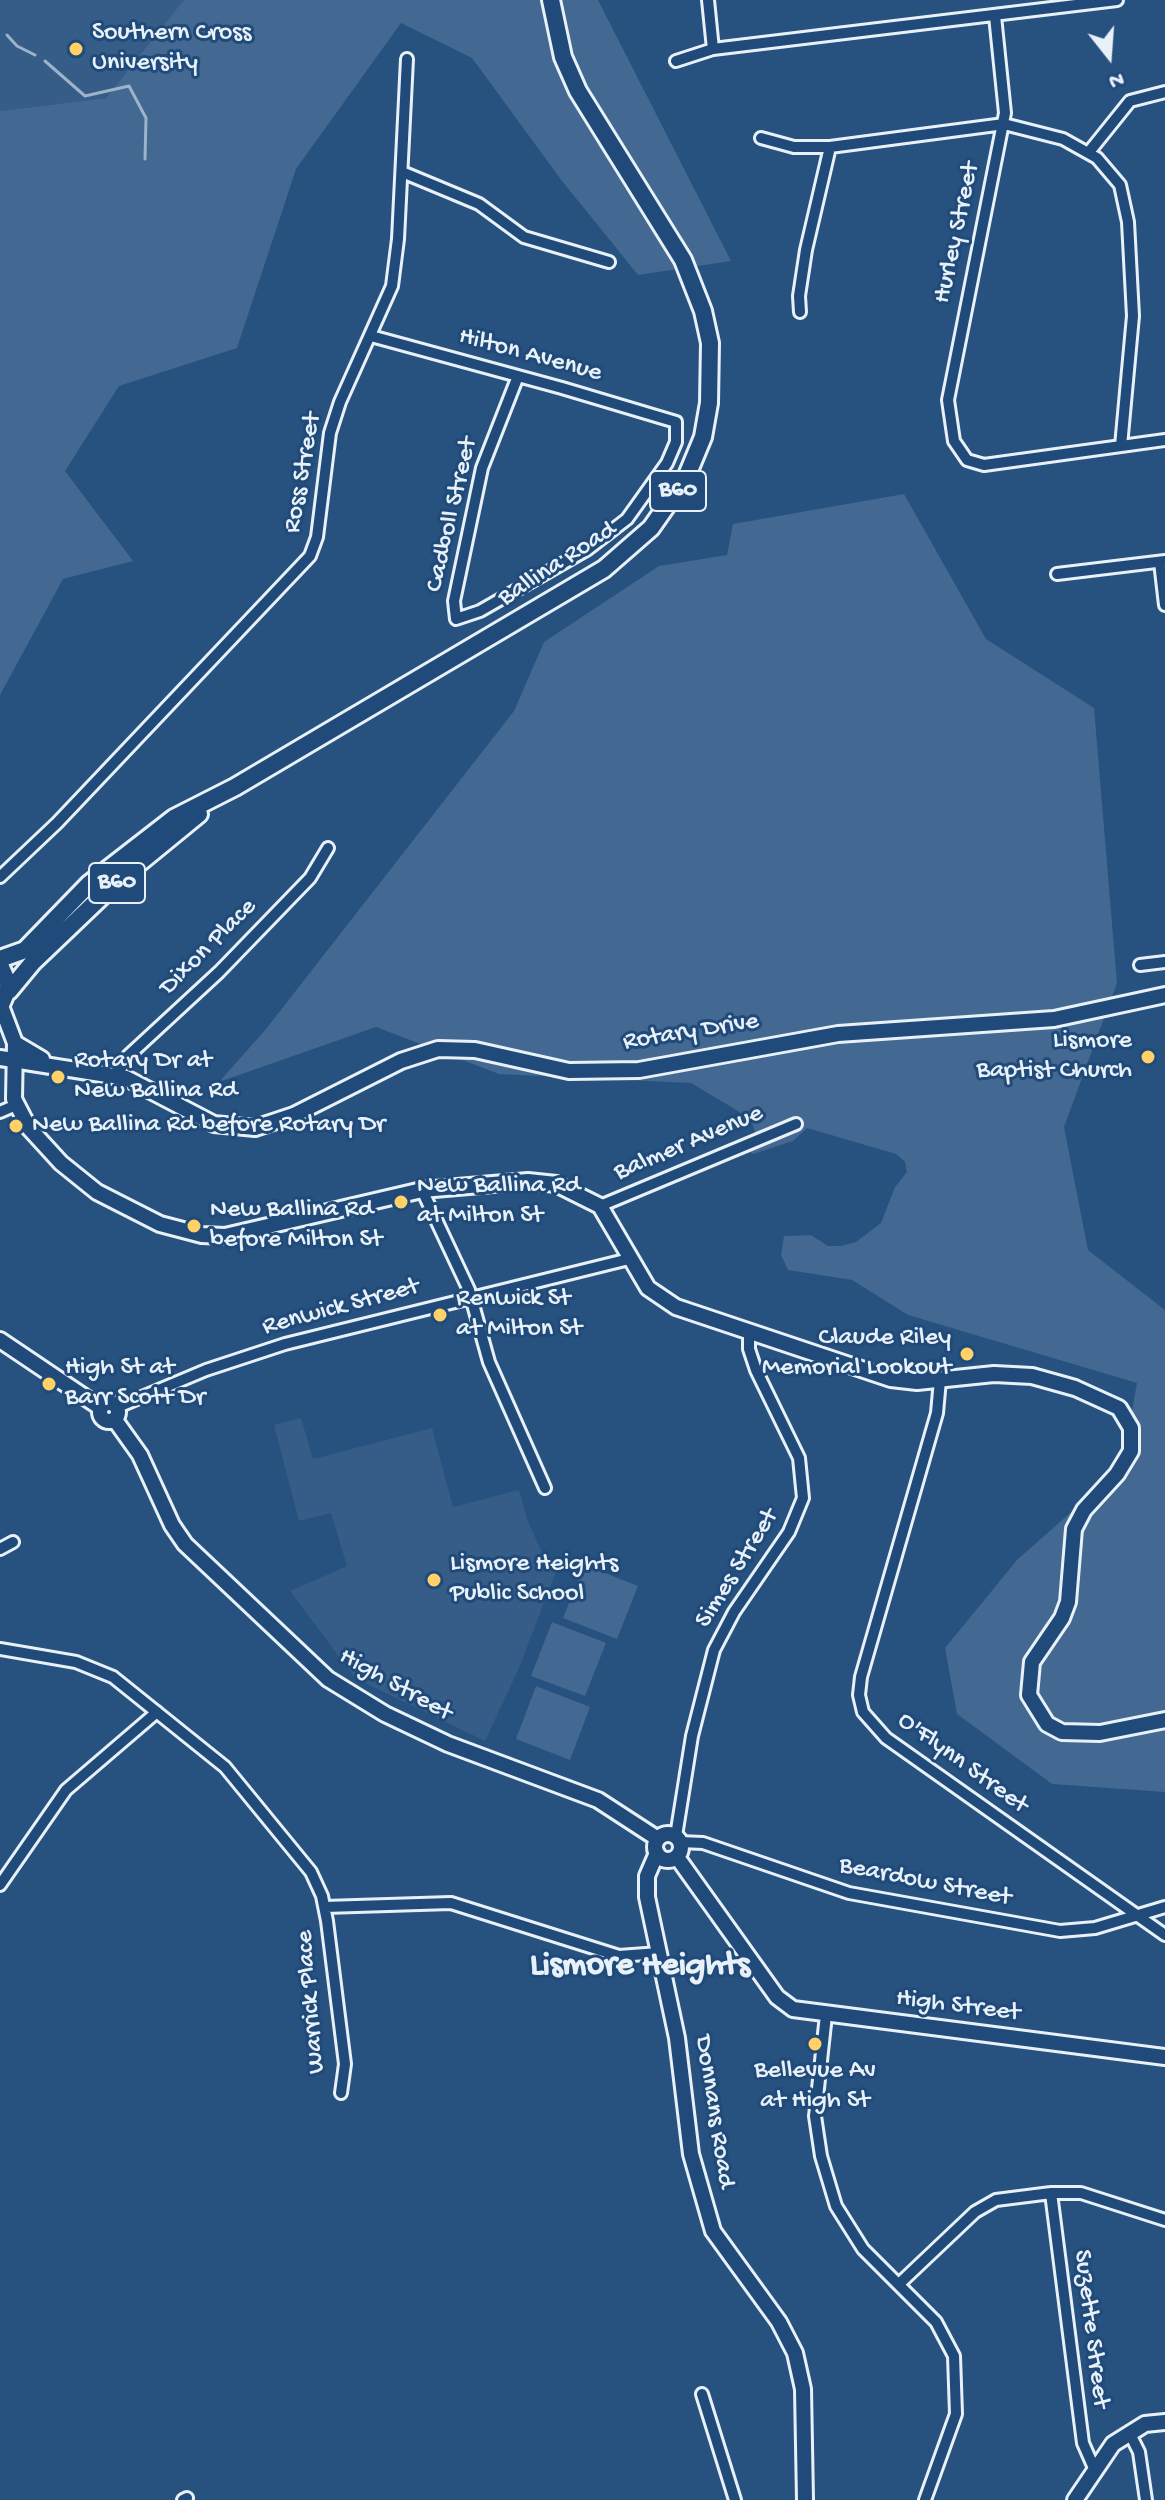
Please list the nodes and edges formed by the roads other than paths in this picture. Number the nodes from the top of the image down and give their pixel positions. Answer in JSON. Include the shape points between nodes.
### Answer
{"nodes":[{"id":1,"x":551,"y":0,"type":"edge"},
{"id":2,"x":708,"y":0,"type":"edge"},
{"id":3,"x":1117,"y":0,"type":"edge"},
{"id":4,"x":995,"y":16,"type":"junction"},
{"id":5,"x":713,"y":49,"type":"junction"},
{"id":6,"x":407,"y":59,"type":"dead end"},
{"id":7,"x":676,"y":61,"type":"dead end"},
{"id":8,"x":1165,"y":92,"type":"edge"},
{"id":9,"x":1004,"y":124,"type":"junction"},
{"id":10,"x":761,"y":138,"type":"dead end"},
{"id":11,"x":830,"y":147,"type":"junction"},
{"id":12,"x":1089,"y":152,"type":"junction"},
{"id":13,"x":402,"y":172,"type":"junction"},
{"id":14,"x":609,"y":262,"type":"dead end"},
{"id":15,"x":800,"y":312,"type":"dead end"},
{"id":16,"x":371,"y":336,"type":"junction"},
{"id":17,"x":518,"y":376,"type":"junction"},
{"id":18,"x":1165,"y":440,"type":"edge"},
{"id":19,"x":1121,"y":446,"type":"junction"},
{"id":20,"x":1162,"y":562,"type":"edge"},
{"id":21,"x":1057,"y":574,"type":"dead end"},
{"id":22,"x":1165,"y":605,"type":"edge"},
{"id":23,"x":456,"y":619,"type":"joint"},
{"id":24,"x":235,"y":787,"type":"junction"},
{"id":25,"x":328,"y":848,"type":"dead end"},
{"id":26,"x":0,"y":877,"type":"edge"},
{"id":27,"x":0,"y":959,"type":"edge"},
{"id":28,"x":1165,"y":962,"type":"edge"},
{"id":29,"x":0,"y":965,"type":"edge"},
{"id":30,"x":1140,"y":965,"type":"dead end"},
{"id":31,"x":1165,"y":995,"type":"edge"},
{"id":32,"x":4,"y":1001,"type":"edge"},
{"id":33,"x":7,"y":1045,"type":"edge"},
{"id":34,"x":7,"y":1059,"type":"edge"},
{"id":35,"x":62,"y":1065,"type":"junction"},
{"id":36,"x":117,"y":1075,"type":"junction"},
{"id":37,"x":16,"y":1105,"type":"junction"},
{"id":38,"x":0,"y":1112,"type":"edge"},
{"id":39,"x":796,"y":1124,"type":"dead end"},
{"id":40,"x":422,"y":1190,"type":"junction"},
{"id":41,"x":600,"y":1206,"type":"junction"},
{"id":42,"x":629,"y":1259,"type":"junction"},
{"id":43,"x":471,"y":1297,"type":"junction"},
{"id":44,"x":749,"y":1332,"type":"junction"},
{"id":45,"x":1,"y":1343,"type":"edge"},
{"id":46,"x":940,"y":1380,"type":"junction"},
{"id":47,"x":116,"y":1414,"type":"junction"},
{"id":48,"x":545,"y":1488,"type":"dead end"},
{"id":49,"x":13,"y":1542,"type":"dead end"},
{"id":50,"x":0,"y":1549,"type":"edge"},
{"id":51,"x":0,"y":1649,"type":"edge"},
{"id":52,"x":157,"y":1712,"type":"junction"},
{"id":53,"x":1165,"y":1720,"type":"edge"},
{"id":54,"x":678,"y":1845,"type":"junction"},
{"id":55,"x":657,"y":1846,"type":"junction"},
{"id":56,"x":0,"y":1885,"type":"edge"},
{"id":57,"x":325,"y":1907,"type":"junction"},
{"id":58,"x":1165,"y":1907,"type":"edge"},
{"id":59,"x":1136,"y":1915,"type":"junction"},
{"id":60,"x":1165,"y":1935,"type":"edge"},
{"id":61,"x":659,"y":1953,"type":"junction"},
{"id":62,"x":826,"y":2015,"type":"junction"},
{"id":63,"x":1165,"y":2057,"type":"edge"},
{"id":64,"x":341,"y":2093,"type":"dead end"},
{"id":65,"x":1051,"y":2193,"type":"junction"},
{"id":66,"x":1165,"y":2220,"type":"edge"},
{"id":67,"x":899,"y":2284,"type":"junction"},
{"id":68,"x":702,"y":2394,"type":"dead end"},
{"id":69,"x":1165,"y":2422,"type":"edge"},
{"id":70,"x":1129,"y":2432,"type":"junction"},
{"id":71,"x":1094,"y":2468,"type":"junction"},
{"id":72,"x":735,"y":2500,"type":"edge"},
{"id":73,"x":805,"y":2500,"type":"edge"},
{"id":74,"x":925,"y":2500,"type":"edge"},
{"id":75,"x":1075,"y":2500,"type":"edge"},
{"id":76,"x":1146,"y":2500,"type":"edge"}],
"edges":[{"from":1,"to":24,"type":"main road","name":"Ballina Road","number":"B60","via":[[563,57],[578,91],[662,223],[697,290],[710,343],[711,384],[696,455],[665,511],[604,569]]},
{"from":2,"to":5,"type":"street"},
{"from":3,"to":4,"type":"street"},
{"from":4,"to":5,"type":"street"},
{"from":4,"to":9,"type":"street","name":"Hurley Street"},
{"from":5,"to":7,"type":"street"},
{"from":6,"to":13,"type":"street","name":"Ross Street"},
{"from":8,"to":12,"type":"street","via":[[1133,98]]},
{"from":9,"to":11,"type":"street"},
{"from":9,"to":12,"type":"street","via":[[1040,131]]},
{"from":9,"to":19,"type":"street","name":"Hurley Street","via":[[948,400],[951,432],[962,456],[984,465]]},
{"from":10,"to":11,"type":"street","via":[[794,147]]},
{"from":11,"to":15,"type":"street","via":[[806,250]]},
{"from":12,"to":19,"type":"street","via":[[1116,178],[1127,208],[1133,316]]},
{"from":13,"to":14,"type":"street","via":[[479,204],[524,237]]},
{"from":13,"to":16,"type":"street","name":"Ross Street","via":[[396,265]]},
{"from":16,"to":17,"type":"street","name":"Hilton Avenue"},
{"from":16,"to":26,"type":"street","name":"Ross Street","via":[[330,433],[317,537],[305,564]]},
{"from":17,"to":23,"type":"street","name":"Cadboll Street","via":[[482,468],[454,601]]},
{"from":17,"to":23,"type":"street","name":"Hilton Avenue","via":[[676,422],[676,442],[627,519],[588,549],[480,611]]},
{"from":18,"to":19,"type":"street"},
{"from":20,"to":21,"type":"street"},
{"from":20,"to":22,"type":"street"},
{"from":24,"to":27,"type":"main road","name":"Ballina Road","number":"B60","via":[[174,818],[125,853],[31,945]]},
{"from":24,"to":32,"type":"main road","name":"Ballina Road","number":"B60","via":[[122,877],[26,969]]},
{"from":25,"to":36,"type":"street","name":"Dixon Place","via":[[310,878],[128,1056]]},
{"from":28,"to":30,"type":"street"},
{"from":29,"to":32,"type":"main road","via":[[8,977]]},
{"from":31,"to":36,"type":"street","name":"Rotary Drive","via":[[1054,1019],[838,1034],[639,1070],[569,1071],[475,1050],[438,1049],[255,1128],[214,1124]]},
{"from":32,"to":33,"type":"street"},
{"from":33,"to":34,"type":"street"},
{"from":33,"to":35,"type":"street","name":"Rotary Drive"},
{"from":34,"to":35,"type":"street","name":"Rotary Drive"},
{"from":34,"to":37,"type":"street"},
{"from":35,"to":36,"type":"street","name":"Rotary Drive"},
{"from":37,"to":38,"type":"street"},
{"from":37,"to":40,"type":"street","via":[[43,1145],[97,1192],[183,1231],[248,1233]]},
{"from":39,"to":41,"type":"street","name":"Balmer Avenue"},
{"from":40,"to":41,"type":"street","via":[[541,1181],[569,1188]]},
{"from":40,"to":43,"type":"street"},
{"from":41,"to":42,"type":"street"},
{"from":42,"to":43,"type":"street","name":"Renwick Street"},
{"from":42,"to":44,"type":"street","via":[[663,1300]]},
{"from":43,"to":47,"type":"street","name":"Renwick Street","via":[[247,1356]]},
{"from":43,"to":48,"type":"street","via":[[489,1362]]},
{"from":44,"to":46,"type":"street","via":[[891,1379]]},
{"from":44,"to":54,"type":"street","name":"Simes Street","via":[[756,1370],[799,1458],[803,1498],[789,1532],[714,1650],[692,1736]]},
{"from":45,"to":47,"type":"street","name":"High Street","via":[[101,1408],[103,1420]]},
{"from":46,"to":53,"type":"street","via":[[1032,1376],[1094,1396],[1126,1416],[1131,1451],[1074,1529],[1068,1602],[1032,1662],[1029,1695],[1047,1724],[1062,1732],[1100,1733]]},
{"from":46,"to":59,"type":"street","name":"O'Flynn Street","via":[[937,1413],[861,1677],[863,1712],[886,1738]]},
{"from":47,"to":55,"type":"street","name":"High Street","via":[[185,1544],[328,1679],[448,1744],[598,1800]]},
{"from":49,"to":50,"type":"street"},
{"from":51,"to":52,"type":"street","name":"Warrick Place","via":[[97,1669]]},
{"from":52,"to":56,"type":"street","via":[[66,1790]]},
{"from":52,"to":57,"type":"street","name":"Warrick Place","via":[[225,1767],[311,1872]]},
{"from":54,"to":55,"type":"street","via":[[667,1834]]},
{"from":54,"to":55,"type":"street","via":[[666,1859]]},
{"from":54,"to":59,"type":"street","name":"Beardow Street","via":[[703,1843],[849,1893],[1051,1930],[1084,1930]]},
{"from":54,"to":62,"type":"street","name":"High Street","via":[[777,1997],[793,2009]]},
{"from":55,"to":61,"type":"street","name":"Donnans Road","via":[[647,1886]]},
{"from":57,"to":61,"type":"street","via":[[451,1903],[619,1956]]},
{"from":57,"to":64,"type":"street","name":"Warrick Place","via":[[345,2064]]},
{"from":58,"to":59,"type":"street","name":"Beardow Street"},
{"from":59,"to":60,"type":"street","name":"O'Flynn Street"},
{"from":61,"to":73,"type":"street","name":"Donnans Road","via":[[677,2038],[691,2154],[708,2219],[779,2322],[800,2370]]},
{"from":62,"to":63,"type":"street","name":"High Street"},
{"from":62,"to":67,"type":"street","via":[[815,2116],[826,2174],[851,2235]]},
{"from":65,"to":66,"type":"street","via":[[1093,2196]]},
{"from":65,"to":67,"type":"street","via":[[985,2205]]},
{"from":65,"to":71,"type":"street","name":"Suzette Street","via":[[1083,2443]]},
{"from":67,"to":74,"type":"street","via":[[944,2333],[956,2368],[953,2427]]},
{"from":68,"to":72,"type":"street"},
{"from":69,"to":70,"type":"street"},
{"from":70,"to":71,"type":"street"},
{"from":70,"to":76,"type":"street","via":[[1139,2452]]},
{"from":71,"to":75,"type":"street"}]}
